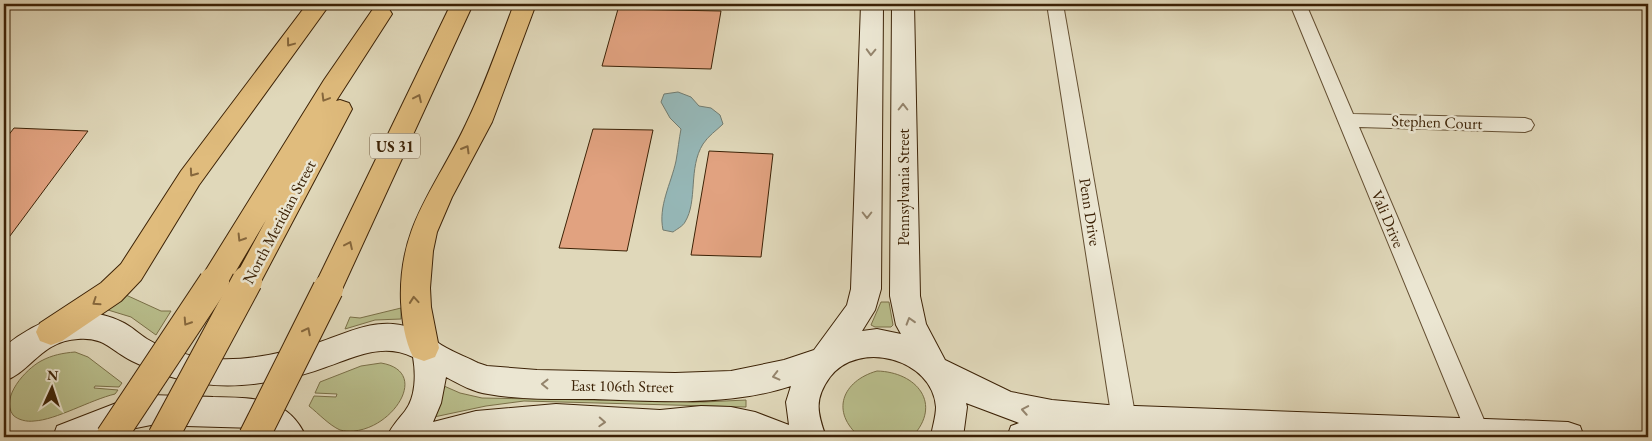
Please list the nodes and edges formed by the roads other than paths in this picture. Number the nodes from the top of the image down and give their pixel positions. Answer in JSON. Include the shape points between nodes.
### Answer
{"nodes":[{"id":1,"x":319,"y":4,"type":"edge"},
{"id":2,"x":462,"y":4,"type":"edge"},
{"id":3,"x":525,"y":4,"type":"edge"},
{"id":4,"x":872,"y":4,"type":"edge"},
{"id":5,"x":903,"y":4,"type":"edge"},
{"id":6,"x":1055,"y":4,"type":"edge"},
{"id":7,"x":1298,"y":4,"type":"edge"},
{"id":8,"x":384,"y":9,"type":"edge"},
{"id":9,"x":1348,"y":120,"type":"junction"},
{"id":10,"x":1525,"y":124,"type":"dead end"},
{"id":11,"x":47,"y":334,"type":"junction"},
{"id":12,"x":4,"y":345,"type":"edge"},
{"id":13,"x":425,"y":350,"type":"junction"},
{"id":14,"x":825,"y":359,"type":"junction"},
{"id":15,"x":4,"y":367,"type":"edge"},
{"id":16,"x":934,"y":368,"type":"junction"},
{"id":17,"x":1116,"y":420,"type":"junction"},
{"id":18,"x":672,"y":431,"type":"edge"},
{"id":19,"x":1252,"y":431,"type":"edge"},
{"id":20,"x":1478,"y":434,"type":"junction"},
{"id":21,"x":69,"y":437,"type":"edge"},
{"id":22,"x":111,"y":437,"type":"edge"},
{"id":23,"x":163,"y":437,"type":"edge"},
{"id":24,"x":254,"y":437,"type":"edge"},
{"id":25,"x":290,"y":437,"type":"edge"},
{"id":26,"x":403,"y":437,"type":"edge"},
{"id":27,"x":433,"y":437,"type":"edge"},
{"id":28,"x":782,"y":437,"type":"edge"},
{"id":29,"x":810,"y":437,"type":"edge"},
{"id":30,"x":946,"y":437,"type":"edge"},
{"id":31,"x":1023,"y":437,"type":"edge"},
{"id":32,"x":1568,"y":437,"type":"edge"}],
"edges":[{"from":1,"to":11,"type":"highway","one_way":true,"via":[[190,178],[131,272],[111,292]]},
{"from":24,"to":2,"type":"highway","number":"US 31","one_way":true,"bridge":true,"via":[[328,289]]},
{"from":13,"to":3,"type":"highway","one_way":true,"via":[[417,324],[414,291],[422,234],[475,132]]},
{"from":4,"to":14,"type":"street","one_way":true,"via":[[866,289],[860,310]]},
{"from":16,"to":5,"type":"street","name":"Pennsylvania Street","one_way":true,"via":[[910,325],[905,296]]},
{"from":6,"to":17,"type":"street","name":"Penn Drive"},
{"from":7,"to":9,"type":"street","name":"Vali Drive"},
{"from":8,"to":22,"type":"highway","one_way":true,"bridge":true,"via":[[333,86],[214,282]]},
{"from":8,"to":23,"type":"highway","name":"North Meridian Street","bridge":true,"via":[[354,82]]},
{"from":9,"to":10,"type":"street","name":"Stephen Court"},
{"from":9,"to":20,"type":"street","name":"Vali Drive"},
{"from":11,"to":12,"type":"street","name":"East 106th Street"},
{"from":11,"to":13,"type":"street","name":"East 106th Street","via":[[78,326],[105,328],[142,352],[177,365],[225,373],[283,365],[372,337],[397,336],[415,342]]},
{"from":11,"to":15,"type":"street","via":[[24,348]]},
{"from":14,"to":13,"type":"street","name":"East 106th Street","one_way":true,"via":[[784,374],[731,385],[675,387],[487,380]]},
{"from":13,"to":26,"type":"street","via":[[430,374],[426,400],[418,419]]},
{"from":14,"to":16,"type":"street","name":"East 106th Street","via":[[849,346],[875,342],[914,352]]},
{"from":14,"to":29,"type":"street","via":[[810,376],[803,398],[803,420]]},
{"from":17,"to":16,"type":"street","one_way":true,"via":[[1015,408],[997,402]]},
{"from":16,"to":30,"type":"street","name":"Pennsylvania Street","via":[[949,393],[951,421]]},
{"from":17,"to":19,"type":"street"},
{"from":17,"to":31,"type":"street"},
{"from":27,"to":18,"type":"street","one_way":true,"via":[[476,426],[556,419]]},
{"from":18,"to":28,"type":"street","via":[[701,421],[731,422]]},
{"from":19,"to":20,"type":"street"},
{"from":20,"to":32,"type":"street"},
{"from":21,"to":25,"type":"street","via":[[119,417],[151,410],[257,413],[276,422]]}]}
